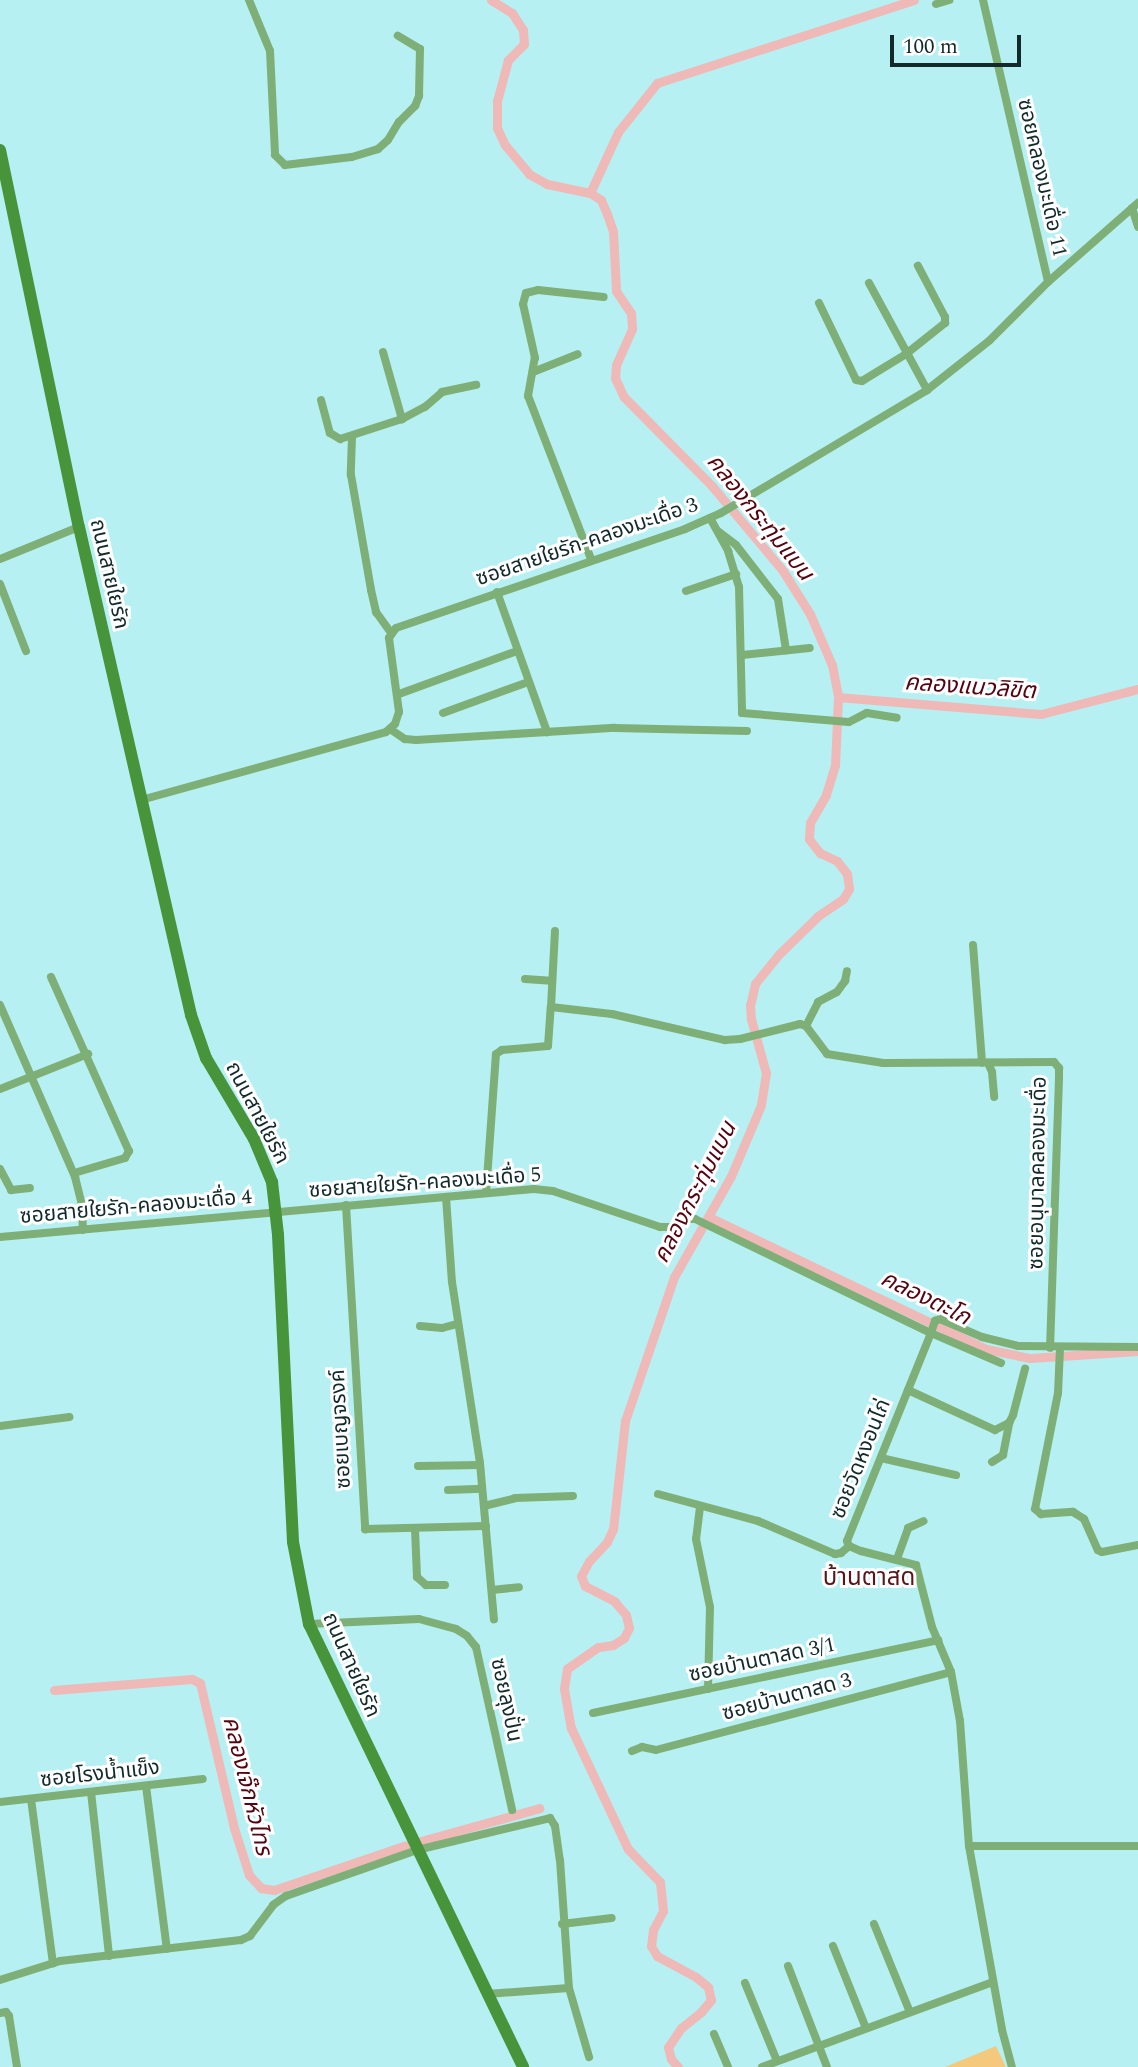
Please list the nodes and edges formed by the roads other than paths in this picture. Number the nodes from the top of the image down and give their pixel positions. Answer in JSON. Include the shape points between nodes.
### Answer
{"nodes":[{"id":1,"x":249,"y":0,"type":"edge"},
{"id":2,"x":949,"y":0,"type":"edge"},
{"id":3,"x":983,"y":0,"type":"edge"},
{"id":4,"x":936,"y":4,"type":"dead end"},
{"id":5,"x":398,"y":36,"type":"dead end"},
{"id":6,"x":0,"y":150,"type":"edge"},
{"id":7,"x":1135,"y":206,"type":"edge"},
{"id":8,"x":1138,"y":227,"type":"edge"},
{"id":9,"x":918,"y":266,"type":"dead end"},
{"id":10,"x":1048,"y":282,"type":"junction"},
{"id":11,"x":869,"y":283,"type":"dead end"},
{"id":12,"x":604,"y":297,"type":"dead end"},
{"id":13,"x":819,"y":303,"type":"dead end"},
{"id":14,"x":383,"y":352,"type":"dead end"},
{"id":15,"x":578,"y":354,"type":"dead end"},
{"id":16,"x":906,"y":354,"type":"junction"},
{"id":17,"x":533,"y":372,"type":"junction"},
{"id":18,"x":476,"y":385,"type":"dead end"},
{"id":19,"x":926,"y":390,"type":"junction"},
{"id":20,"x":321,"y":400,"type":"dead end"},
{"id":21,"x":402,"y":419,"type":"junction"},
{"id":22,"x":352,"y":437,"type":"junction"},
{"id":23,"x":710,"y":518,"type":"junction"},
{"id":24,"x":79,"y":527,"type":"junction"},
{"id":25,"x":719,"y":533,"type":"junction"},
{"id":26,"x":0,"y":559,"type":"edge"},
{"id":27,"x":591,"y":559,"type":"junction"},
{"id":28,"x":736,"y":574,"type":"junction"},
{"id":29,"x":0,"y":584,"type":"edge"},
{"id":30,"x":686,"y":591,"type":"dead end"},
{"id":31,"x":497,"y":592,"type":"junction"},
{"id":32,"x":391,"y":633,"type":"junction"},
{"id":33,"x":810,"y":648,"type":"dead end"},
{"id":34,"x":786,"y":650,"type":"junction"},
{"id":35,"x":26,"y":651,"type":"dead end"},
{"id":36,"x":516,"y":651,"type":"junction"},
{"id":37,"x":742,"y":655,"type":"junction"},
{"id":38,"x":528,"y":682,"type":"junction"},
{"id":39,"x":399,"y":694,"type":"junction"},
{"id":40,"x":443,"y":713,"type":"dead end"},
{"id":41,"x":897,"y":718,"type":"dead end"},
{"id":42,"x":390,"y":729,"type":"junction"},
{"id":43,"x":747,"y":731,"type":"dead end"},
{"id":44,"x":547,"y":732,"type":"junction"},
{"id":45,"x":141,"y":800,"type":"junction"},
{"id":46,"x":555,"y":931,"type":"dead end"},
{"id":47,"x":973,"y":945,"type":"dead end"},
{"id":48,"x":847,"y":971,"type":"dead end"},
{"id":49,"x":51,"y":977,"type":"dead end"},
{"id":50,"x":525,"y":979,"type":"dead end"},
{"id":51,"x":551,"y":981,"type":"junction"},
{"id":52,"x":0,"y":1005,"type":"edge"},
{"id":53,"x":551,"y":1007,"type":"junction"},
{"id":54,"x":806,"y":1026,"type":"junction"},
{"id":55,"x":88,"y":1054,"type":"junction"},
{"id":56,"x":985,"y":1063,"type":"junction"},
{"id":57,"x":32,"y":1077,"type":"junction"},
{"id":58,"x":0,"y":1089,"type":"edge"},
{"id":59,"x":994,"y":1097,"type":"dead end"},
{"id":60,"x":0,"y":1169,"type":"edge"},
{"id":61,"x":74,"y":1173,"type":"junction"},
{"id":62,"x":30,"y":1188,"type":"dead end"},
{"id":63,"x":486,"y":1193,"type":"junction"},
{"id":64,"x":446,"y":1197,"type":"junction"},
{"id":65,"x":346,"y":1205,"type":"junction"},
{"id":66,"x":275,"y":1211,"type":"junction"},
{"id":67,"x":83,"y":1230,"type":"junction"},
{"id":68,"x":0,"y":1237,"type":"edge"},
{"id":69,"x":457,"y":1324,"type":"junction"},
{"id":70,"x":421,"y":1326,"type":"dead end"},
{"id":71,"x":931,"y":1331,"type":"junction"},
{"id":72,"x":1138,"y":1347,"type":"edge"},
{"id":73,"x":1050,"y":1348,"type":"junction"},
{"id":74,"x":1060,"y":1349,"type":"junction"},
{"id":75,"x":1001,"y":1363,"type":"dead end"},
{"id":76,"x":1025,"y":1369,"type":"dead end"},
{"id":77,"x":908,"y":1390,"type":"junction"},
{"id":78,"x":69,"y":1417,"type":"dead end"},
{"id":79,"x":1009,"y":1423,"type":"junction"},
{"id":80,"x":0,"y":1426,"type":"edge"},
{"id":81,"x":881,"y":1458,"type":"junction"},
{"id":82,"x":992,"y":1462,"type":"dead end"},
{"id":83,"x":480,"y":1465,"type":"junction"},
{"id":84,"x":418,"y":1466,"type":"dead end"},
{"id":85,"x":956,"y":1475,"type":"dead end"},
{"id":86,"x":482,"y":1489,"type":"junction"},
{"id":87,"x":448,"y":1490,"type":"dead end"},
{"id":88,"x":658,"y":1494,"type":"dead end"},
{"id":89,"x":573,"y":1496,"type":"dead end"},
{"id":90,"x":484,"y":1506,"type":"junction"},
{"id":91,"x":700,"y":1507,"type":"junction"},
{"id":92,"x":924,"y":1521,"type":"dead end"},
{"id":93,"x":486,"y":1526,"type":"junction"},
{"id":94,"x":415,"y":1529,"type":"junction"},
{"id":95,"x":1138,"y":1545,"type":"edge"},
{"id":96,"x":849,"y":1546,"type":"junction"},
{"id":97,"x":897,"y":1559,"type":"junction"},
{"id":98,"x":445,"y":1585,"type":"dead end"},
{"id":99,"x":519,"y":1587,"type":"dead end"},
{"id":100,"x":492,"y":1590,"type":"junction"},
{"id":101,"x":494,"y":1619,"type":"dead end"},
{"id":102,"x":309,"y":1625,"type":"junction"},
{"id":103,"x":938,"y":1640,"type":"junction"},
{"id":104,"x":951,"y":1672,"type":"junction"},
{"id":105,"x":708,"y":1689,"type":"junction"},
{"id":106,"x":593,"y":1713,"type":"dead end"},
{"id":107,"x":632,"y":1751,"type":"dead end"},
{"id":108,"x":203,"y":1779,"type":"dead end"},
{"id":109,"x":146,"y":1786,"type":"junction"},
{"id":110,"x":91,"y":1792,"type":"junction"},
{"id":111,"x":31,"y":1799,"type":"junction"},
{"id":112,"x":0,"y":1802,"type":"edge"},
{"id":113,"x":512,"y":1810,"type":"dead end"},
{"id":114,"x":969,"y":1846,"type":"junction"},
{"id":115,"x":1138,"y":1846,"type":"edge"},
{"id":116,"x":417,"y":1850,"type":"junction"},
{"id":117,"x":612,"y":1918,"type":"dead end"},
{"id":118,"x":562,"y":1924,"type":"junction"},
{"id":119,"x":874,"y":1924,"type":"dead end"},
{"id":120,"x":833,"y":1946,"type":"dead end"},
{"id":121,"x":167,"y":1949,"type":"junction"},
{"id":122,"x":109,"y":1956,"type":"junction"},
{"id":123,"x":53,"y":1964,"type":"junction"},
{"id":124,"x":788,"y":1966,"type":"dead end"},
{"id":125,"x":0,"y":1980,"type":"edge"},
{"id":126,"x":993,"y":1982,"type":"junction"},
{"id":127,"x":745,"y":1983,"type":"dead end"},
{"id":128,"x":569,"y":1988,"type":"junction"},
{"id":129,"x":487,"y":1994,"type":"junction"},
{"id":130,"x":910,"y":2011,"type":"junction"},
{"id":131,"x":0,"y":2013,"type":"edge"},
{"id":132,"x":866,"y":2028,"type":"junction"},
{"id":133,"x":714,"y":2034,"type":"dead end"},
{"id":134,"x":818,"y":2046,"type":"junction"},
{"id":135,"x":589,"y":2057,"type":"dead end"},
{"id":136,"x":775,"y":2063,"type":"edge"},
{"id":137,"x":18,"y":2067,"type":"edge"},
{"id":138,"x":523,"y":2067,"type":"edge"},
{"id":139,"x":728,"y":2067,"type":"edge"},
{"id":140,"x":762,"y":2067,"type":"edge"},
{"id":141,"x":827,"y":2067,"type":"edge"},
{"id":142,"x":1012,"y":2067,"type":"edge"}],
"edges":[{"from":1,"to":5,"type":"street","via":[[270,51],[275,155],[285,165],[352,158],[388,141],[419,96],[420,49]]},
{"from":2,"to":4,"type":"street"},
{"from":3,"to":10,"type":"street","name":"ซอยคลองมะเดื่อ 11"},
{"from":6,"to":24,"type":"street","name":"ถนนสายใยรัก"},
{"from":7,"to":8,"type":"street"},
{"from":7,"to":10,"type":"street","name":"ซอยสายใยรัก-คลองมะเดื่อ 3"},
{"from":9,"to":16,"type":"street","via":[[945,323]]},
{"from":10,"to":19,"type":"street","name":"ซอยสายใยรัก-คลองมะเดื่อ 3","via":[[990,340]]},
{"from":11,"to":16,"type":"street"},
{"from":12,"to":17,"type":"street","via":[[538,289],[526,293],[523,303],[535,358]]},
{"from":13,"to":16,"type":"street","via":[[856,380],[862,381]]},
{"from":14,"to":21,"type":"street"},
{"from":15,"to":17,"type":"street"},
{"from":16,"to":19,"type":"street"},
{"from":17,"to":27,"type":"street","via":[[528,396]]},
{"from":18,"to":21,"type":"street","via":[[442,392]]},
{"from":19,"to":23,"type":"street","name":"ซอยสายใยรัก-คลองมะเดื่อ 3"},
{"from":20,"to":22,"type":"street","via":[[334,438]]},
{"from":21,"to":22,"type":"street"},
{"from":22,"to":32,"type":"street","via":[[351,475],[371,590],[376,612]]},
{"from":23,"to":25,"type":"street"},
{"from":23,"to":27,"type":"street","name":"ซอยสายใยรัก-คลองมะเดื่อ 3"},
{"from":24,"to":26,"type":"street"},
{"from":24,"to":45,"type":"street","name":"ถนนสายใยรัก"},
{"from":25,"to":28,"type":"street"},
{"from":25,"to":34,"type":"street","via":[[736,545],[778,598]]},
{"from":27,"to":31,"type":"street","name":"ซอยสายใยรัก-คลองมะเดื่อ 3"},
{"from":28,"to":30,"type":"street"},
{"from":28,"to":37,"type":"street"},
{"from":29,"to":35,"type":"street"},
{"from":31,"to":32,"type":"street","name":"ซอยสายใยรัก-คลองมะเดื่อ 3"},
{"from":31,"to":36,"type":"street"},
{"from":32,"to":39,"type":"street"},
{"from":33,"to":34,"type":"street"},
{"from":34,"to":37,"type":"street"},
{"from":36,"to":38,"type":"street"},
{"from":36,"to":39,"type":"street"},
{"from":37,"to":41,"type":"street","via":[[742,713],[849,722],[867,713]]},
{"from":38,"to":40,"type":"street"},
{"from":38,"to":44,"type":"street"},
{"from":39,"to":42,"type":"street","via":[[399,712]]},
{"from":42,"to":44,"type":"street","via":[[416,740]]},
{"from":42,"to":45,"type":"street"},
{"from":43,"to":44,"type":"street","via":[[615,728]]},
{"from":45,"to":66,"type":"street","name":"ถนนสายใยรัก","via":[[197,1037],[265,1163]]},
{"from":46,"to":51,"type":"street"},
{"from":47,"to":56,"type":"street"},
{"from":48,"to":54,"type":"street","via":[[837,992],[818,1002]]},
{"from":49,"to":55,"type":"street"},
{"from":50,"to":51,"type":"street"},
{"from":51,"to":53,"type":"street"},
{"from":52,"to":57,"type":"street"},
{"from":53,"to":54,"type":"street","via":[[612,1014],[707,1038],[740,1039],[794,1024]]},
{"from":53,"to":63,"type":"street","via":[[548,1046],[496,1054]]},
{"from":54,"to":56,"type":"street","name":"ซอยอนุบาลคลองมะเดื่อ","via":[[827,1054],[842,1058],[883,1063]]},
{"from":55,"to":57,"type":"street"},
{"from":55,"to":61,"type":"street","via":[[129,1151],[125,1158]]},
{"from":56,"to":59,"type":"street","via":[[992,1072]]},
{"from":56,"to":73,"type":"street","name":"ซอยอนุบาลคลองมะเดื่อ","via":[[1049,1061],[1059,1068]]},
{"from":57,"to":58,"type":"street"},
{"from":57,"to":61,"type":"street"},
{"from":60,"to":62,"type":"street","via":[[11,1190]]},
{"from":61,"to":67,"type":"street"},
{"from":63,"to":64,"type":"street","name":"ซอยสายใยรัก-คลองมะเดื่อ 5"},
{"from":63,"to":71,"type":"street","name":"ซอยสายใยรัก-คลองมะเดื่อ 5","via":[[553,1191],[660,1227],[695,1219]]},
{"from":64,"to":65,"type":"street","name":"ซอยสายใยรัก-คลองมะเดื่อ 5"},
{"from":64,"to":69,"type":"street"},
{"from":65,"to":66,"type":"street","name":"ซอยสายใยรัก-คลองมะเดื่อ 5"},
{"from":65,"to":94,"type":"street","name":"ซอยเบญจรงค์","via":[[364,1527]]},
{"from":66,"to":67,"type":"street","name":"ซอยสายใยรัก-คลองมะเดื่อ 4"},
{"from":66,"to":102,"type":"street","name":"ถนนสายใยรัก","via":[[293,1542]]},
{"from":67,"to":68,"type":"street","name":"ซอยสายใยรัก-คลองมะเดื่อ 4"},
{"from":69,"to":70,"type":"street"},
{"from":69,"to":83,"type":"street"},
{"from":71,"to":73,"type":"street","name":"ซอยวัดหงอนไก่","via":[[940,1319],[982,1337]]},
{"from":71,"to":75,"type":"street"},
{"from":71,"to":77,"type":"street","name":"ซอยวัดหงอนไก่"},
{"from":72,"to":74,"type":"street"},
{"from":73,"to":74,"type":"street"},
{"from":74,"to":95,"type":"street","via":[[1035,1509],[1041,1514],[1073,1512],[1084,1519],[1102,1552]]},
{"from":76,"to":79,"type":"street"},
{"from":77,"to":79,"type":"street","via":[[995,1430]]},
{"from":77,"to":81,"type":"street","name":"ซอยวัดหงอนไก่"},
{"from":78,"to":80,"type":"street"},
{"from":79,"to":82,"type":"street","via":[[1003,1455]]},
{"from":81,"to":85,"type":"street"},
{"from":81,"to":96,"type":"street","name":"ซอยวัดหงอนไก่","via":[[847,1541]]},
{"from":83,"to":84,"type":"street"},
{"from":83,"to":86,"type":"street"},
{"from":86,"to":87,"type":"street"},
{"from":86,"to":90,"type":"street"},
{"from":88,"to":91,"type":"street"},
{"from":89,"to":90,"type":"street","via":[[515,1498]]},
{"from":90,"to":93,"type":"street"},
{"from":91,"to":96,"type":"street","via":[[758,1521],[835,1554]]},
{"from":91,"to":105,"type":"street","via":[[696,1539],[710,1607]]},
{"from":92,"to":97,"type":"street","via":[[908,1528]]},
{"from":93,"to":94,"type":"street","name":"ซอยเบญจรงค์"},
{"from":93,"to":100,"type":"street"},
{"from":94,"to":98,"type":"street","via":[[417,1577],[426,1585]]},
{"from":96,"to":97,"type":"street","name":"ซอยวัดหงอนไก่"},
{"from":97,"to":103,"type":"street","name":"ซอยวัดหงอนไก่","via":[[916,1565]]},
{"from":99,"to":100,"type":"street"},
{"from":100,"to":101,"type":"street"},
{"from":102,"to":113,"type":"street","name":"ซอยลุงปั่น","via":[[419,1619],[467,1636],[476,1647]]},
{"from":102,"to":116,"type":"street","name":"ถนนสายใยรัก"},
{"from":103,"to":104,"type":"street","name":"ซอยวัดหงอนไก่"},
{"from":103,"to":105,"type":"street","name":"ซอยบ้านตาสด 3/1"},
{"from":104,"to":107,"type":"street","name":"ซอยบ้านตาสด 3","via":[[656,1750],[642,1747]]},
{"from":104,"to":114,"type":"street","name":"ซอยวัดหงอนไก่"},
{"from":105,"to":106,"type":"street","name":"ซอยบ้านตาสด 3/1"},
{"from":108,"to":109,"type":"street","name":"ซอยโรงน้ำแข็ง"},
{"from":109,"to":110,"type":"street","name":"ซอยโรงน้ำแข็ง"},
{"from":109,"to":121,"type":"street"},
{"from":110,"to":111,"type":"street","name":"ซอยโรงน้ำแข็ง"},
{"from":110,"to":122,"type":"street"},
{"from":111,"to":112,"type":"street","name":"ซอยโรงน้ำแข็ง"},
{"from":111,"to":123,"type":"street"},
{"from":114,"to":115,"type":"street"},
{"from":114,"to":126,"type":"street","name":"ซอยวัดหงอนไก่"},
{"from":116,"to":118,"type":"street","via":[[550,1818],[560,1860]]},
{"from":116,"to":121,"type":"street","via":[[286,1896],[242,1940]]},
{"from":116,"to":129,"type":"street","name":"ถนนสายใยรัก"},
{"from":117,"to":118,"type":"street"},
{"from":118,"to":128,"type":"street"},
{"from":119,"to":130,"type":"street"},
{"from":120,"to":132,"type":"street"},
{"from":121,"to":122,"type":"street"},
{"from":122,"to":123,"type":"street"},
{"from":123,"to":125,"type":"street"},
{"from":124,"to":134,"type":"street"},
{"from":126,"to":130,"type":"street"},
{"from":126,"to":142,"type":"street","name":"ซอยวัดหงอนไก่"},
{"from":127,"to":136,"type":"street"},
{"from":128,"to":129,"type":"street"},
{"from":128,"to":135,"type":"street"},
{"from":129,"to":138,"type":"street","name":"ถนนสายใยรัก"},
{"from":130,"to":132,"type":"street"},
{"from":131,"to":137,"type":"street","via":[[9,2016]]},
{"from":132,"to":134,"type":"street"},
{"from":133,"to":139,"type":"street"},
{"from":134,"to":136,"type":"street"},
{"from":134,"to":141,"type":"street"},
{"from":136,"to":140,"type":"street"}]}
